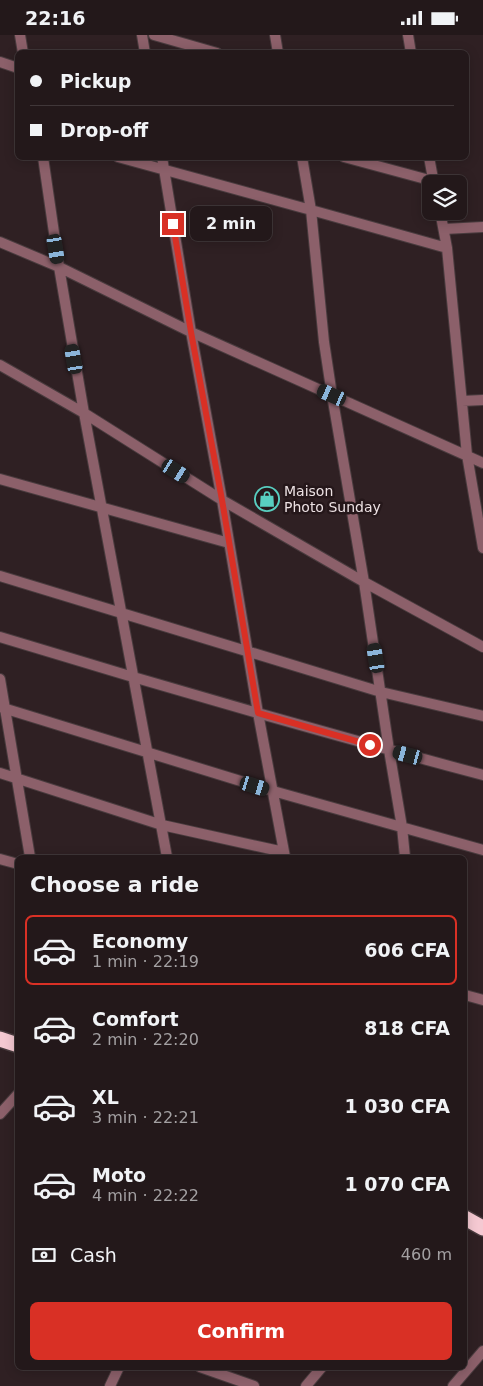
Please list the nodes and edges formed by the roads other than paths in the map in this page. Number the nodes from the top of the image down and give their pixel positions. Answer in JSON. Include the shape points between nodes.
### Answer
{"nodes":[{"id":1,"x":20,"y":35,"type":"edge"},
{"id":2,"x":142,"y":35,"type":"edge"},
{"id":3,"x":154,"y":35,"type":"edge"},
{"id":4,"x":275,"y":35,"type":"edge"},
{"id":5,"x":408,"y":35,"type":"edge"},
{"id":6,"x":22,"y":50,"type":"edge"},
{"id":7,"x":144,"y":50,"type":"edge"},
{"id":8,"x":206,"y":50,"type":"edge"},
{"id":9,"x":278,"y":50,"type":"edge"},
{"id":10,"x":410,"y":50,"type":"edge"},
{"id":11,"x":0,"y":62,"type":"edge"},
{"id":12,"x":15,"y":67,"type":"edge"},
{"id":13,"x":43,"y":160,"type":"edge"},
{"id":14,"x":130,"y":160,"type":"edge"},
{"id":15,"x":162,"y":160,"type":"edge"},
{"id":16,"x":303,"y":160,"type":"edge"},
{"id":17,"x":355,"y":160,"type":"edge"},
{"id":18,"x":429,"y":160,"type":"edge"},
{"id":19,"x":164,"y":169,"type":"junction"},
{"id":20,"x":432,"y":175,"type":"edge"},
{"id":21,"x":422,"y":179,"type":"edge"},
{"id":22,"x":311,"y":210,"type":"junction"},
{"id":23,"x":442,"y":220,"type":"edge"},
{"id":24,"x":483,"y":227,"type":"edge"},
{"id":25,"x":444,"y":229,"type":"junction"},
{"id":26,"x":0,"y":242,"type":"edge"},
{"id":27,"x":447,"y":248,"type":"junction"},
{"id":28,"x":59,"y":267,"type":"junction"},
{"id":29,"x":191,"y":332,"type":"junction"},
{"id":30,"x":0,"y":365,"type":"edge"},
{"id":31,"x":332,"y":395,"type":"junction"},
{"id":32,"x":483,"y":400,"type":"edge"},
{"id":33,"x":462,"y":401,"type":"junction"},
{"id":34,"x":84,"y":413,"type":"junction"},
{"id":35,"x":466,"y":455,"type":"junction"},
{"id":36,"x":483,"y":463,"type":"edge"},
{"id":37,"x":0,"y":479,"type":"edge"},
{"id":38,"x":222,"y":500,"type":"junction"},
{"id":39,"x":102,"y":507,"type":"junction"},
{"id":40,"x":229,"y":543,"type":"junction"},
{"id":41,"x":483,"y":547,"type":"edge"},
{"id":42,"x":0,"y":576,"type":"edge"},
{"id":43,"x":364,"y":582,"type":"junction"},
{"id":44,"x":121,"y":612,"type":"junction"},
{"id":45,"x":0,"y":637,"type":"edge"},
{"id":46,"x":483,"y":647,"type":"edge"},
{"id":47,"x":248,"y":652,"type":"junction"},
{"id":48,"x":133,"y":677,"type":"junction"},
{"id":49,"x":0,"y":679,"type":"edge"},
{"id":50,"x":381,"y":692,"type":"junction"},
{"id":51,"x":3,"y":708,"type":"edge"},
{"id":52,"x":258,"y":713,"type":"junction"},
{"id":53,"x":483,"y":716,"type":"edge"},
{"id":54,"x":389,"y":750,"type":"junction"},
{"id":55,"x":147,"y":753,"type":"junction"},
{"id":56,"x":0,"y":773,"type":"edge"},
{"id":57,"x":483,"y":775,"type":"edge"},
{"id":58,"x":18,"y":779,"type":"junction"},
{"id":59,"x":273,"y":791,"type":"junction"},
{"id":60,"x":162,"y":825,"type":"junction"},
{"id":61,"x":402,"y":827,"type":"junction"},
{"id":62,"x":483,"y":849,"type":"edge"},
{"id":63,"x":30,"y":855,"type":"edge"},
{"id":64,"x":167,"y":855,"type":"edge"},
{"id":65,"x":284,"y":855,"type":"edge"},
{"id":66,"x":405,"y":855,"type":"edge"},
{"id":67,"x":0,"y":859,"type":"edge"},
{"id":68,"x":15,"y":863,"type":"edge"},
{"id":69,"x":467,"y":996,"type":"edge"},
{"id":70,"x":483,"y":1000,"type":"edge"},
{"id":71,"x":0,"y":1039,"type":"edge"},
{"id":72,"x":15,"y":1044,"type":"edge"},
{"id":73,"x":15,"y":1097,"type":"edge"},
{"id":74,"x":0,"y":1114,"type":"edge"},
{"id":75,"x":467,"y":1219,"type":"edge"},
{"id":76,"x":483,"y":1228,"type":"edge"},
{"id":77,"x":483,"y":1351,"type":"edge"},
{"id":78,"x":118,"y":1370,"type":"edge"},
{"id":79,"x":209,"y":1370,"type":"edge"},
{"id":80,"x":319,"y":1370,"type":"edge"},
{"id":81,"x":467,"y":1370,"type":"edge"},
{"id":82,"x":467,"y":1370,"type":"edge"},
{"id":83,"x":110,"y":1386,"type":"edge"},
{"id":84,"x":254,"y":1386,"type":"edge"},
{"id":85,"x":306,"y":1386,"type":"edge"},
{"id":86,"x":453,"y":1386,"type":"edge"}],
"edges":[{"from":1,"to":6,"type":"street"},
{"from":2,"to":7,"type":"street"},
{"from":3,"to":8,"type":"street"},
{"from":4,"to":9,"type":"street"},
{"from":5,"to":10,"type":"street"},
{"from":11,"to":12,"type":"street"},
{"from":13,"to":28,"type":"street"},
{"from":14,"to":19,"type":"street"},
{"from":15,"to":19,"type":"street"},
{"from":16,"to":22,"type":"street"},
{"from":17,"to":21,"type":"street"},
{"from":18,"to":20,"type":"street"},
{"from":19,"to":22,"type":"street"},
{"from":19,"to":29,"type":"street"},
{"from":22,"to":27,"type":"street"},
{"from":22,"to":31,"type":"street"},
{"from":23,"to":25,"type":"street"},
{"from":24,"to":25,"type":"street"},
{"from":25,"to":27,"type":"street"},
{"from":26,"to":28,"type":"street"},
{"from":27,"to":33,"type":"street"},
{"from":28,"to":29,"type":"street"},
{"from":28,"to":34,"type":"street"},
{"from":29,"to":31,"type":"street"},
{"from":29,"to":38,"type":"street"},
{"from":30,"to":34,"type":"street"},
{"from":31,"to":35,"type":"street"},
{"from":31,"to":43,"type":"street"},
{"from":32,"to":33,"type":"street"},
{"from":33,"to":35,"type":"street"},
{"from":34,"to":38,"type":"street"},
{"from":34,"to":39,"type":"street"},
{"from":35,"to":36,"type":"street"},
{"from":35,"to":41,"type":"street"},
{"from":37,"to":39,"type":"street"},
{"from":38,"to":40,"type":"street"},
{"from":38,"to":43,"type":"street"},
{"from":39,"to":40,"type":"street"},
{"from":39,"to":44,"type":"street"},
{"from":40,"to":47,"type":"street"},
{"from":42,"to":44,"type":"street"},
{"from":43,"to":46,"type":"street"},
{"from":43,"to":50,"type":"street"},
{"from":44,"to":47,"type":"street"},
{"from":44,"to":48,"type":"street"},
{"from":45,"to":48,"type":"street"},
{"from":47,"to":50,"type":"street"},
{"from":47,"to":52,"type":"street"},
{"from":48,"to":52,"type":"street"},
{"from":48,"to":55,"type":"street"},
{"from":49,"to":51,"type":"street"},
{"from":50,"to":53,"type":"street"},
{"from":50,"to":54,"type":"street"},
{"from":51,"to":55,"type":"street"},
{"from":51,"to":58,"type":"street"},
{"from":52,"to":54,"type":"street"},
{"from":52,"to":59,"type":"street"},
{"from":54,"to":57,"type":"street"},
{"from":54,"to":61,"type":"street"},
{"from":55,"to":59,"type":"street"},
{"from":55,"to":60,"type":"street"},
{"from":56,"to":58,"type":"street"},
{"from":58,"to":60,"type":"street"},
{"from":58,"to":63,"type":"street"},
{"from":59,"to":61,"type":"street"},
{"from":59,"to":65,"type":"street"},
{"from":60,"to":64,"type":"street"},
{"from":60,"to":65,"type":"street"},
{"from":61,"to":62,"type":"street"},
{"from":61,"to":66,"type":"street"},
{"from":67,"to":68,"type":"street"},
{"from":69,"to":70,"type":"street"},
{"from":71,"to":72,"type":"highway"},
{"from":73,"to":74,"type":"street"},
{"from":75,"to":76,"type":"highway"},
{"from":77,"to":82,"type":"street"},
{"from":78,"to":83,"type":"street"},
{"from":79,"to":84,"type":"street"},
{"from":80,"to":85,"type":"street"},
{"from":81,"to":86,"type":"street"}]}
